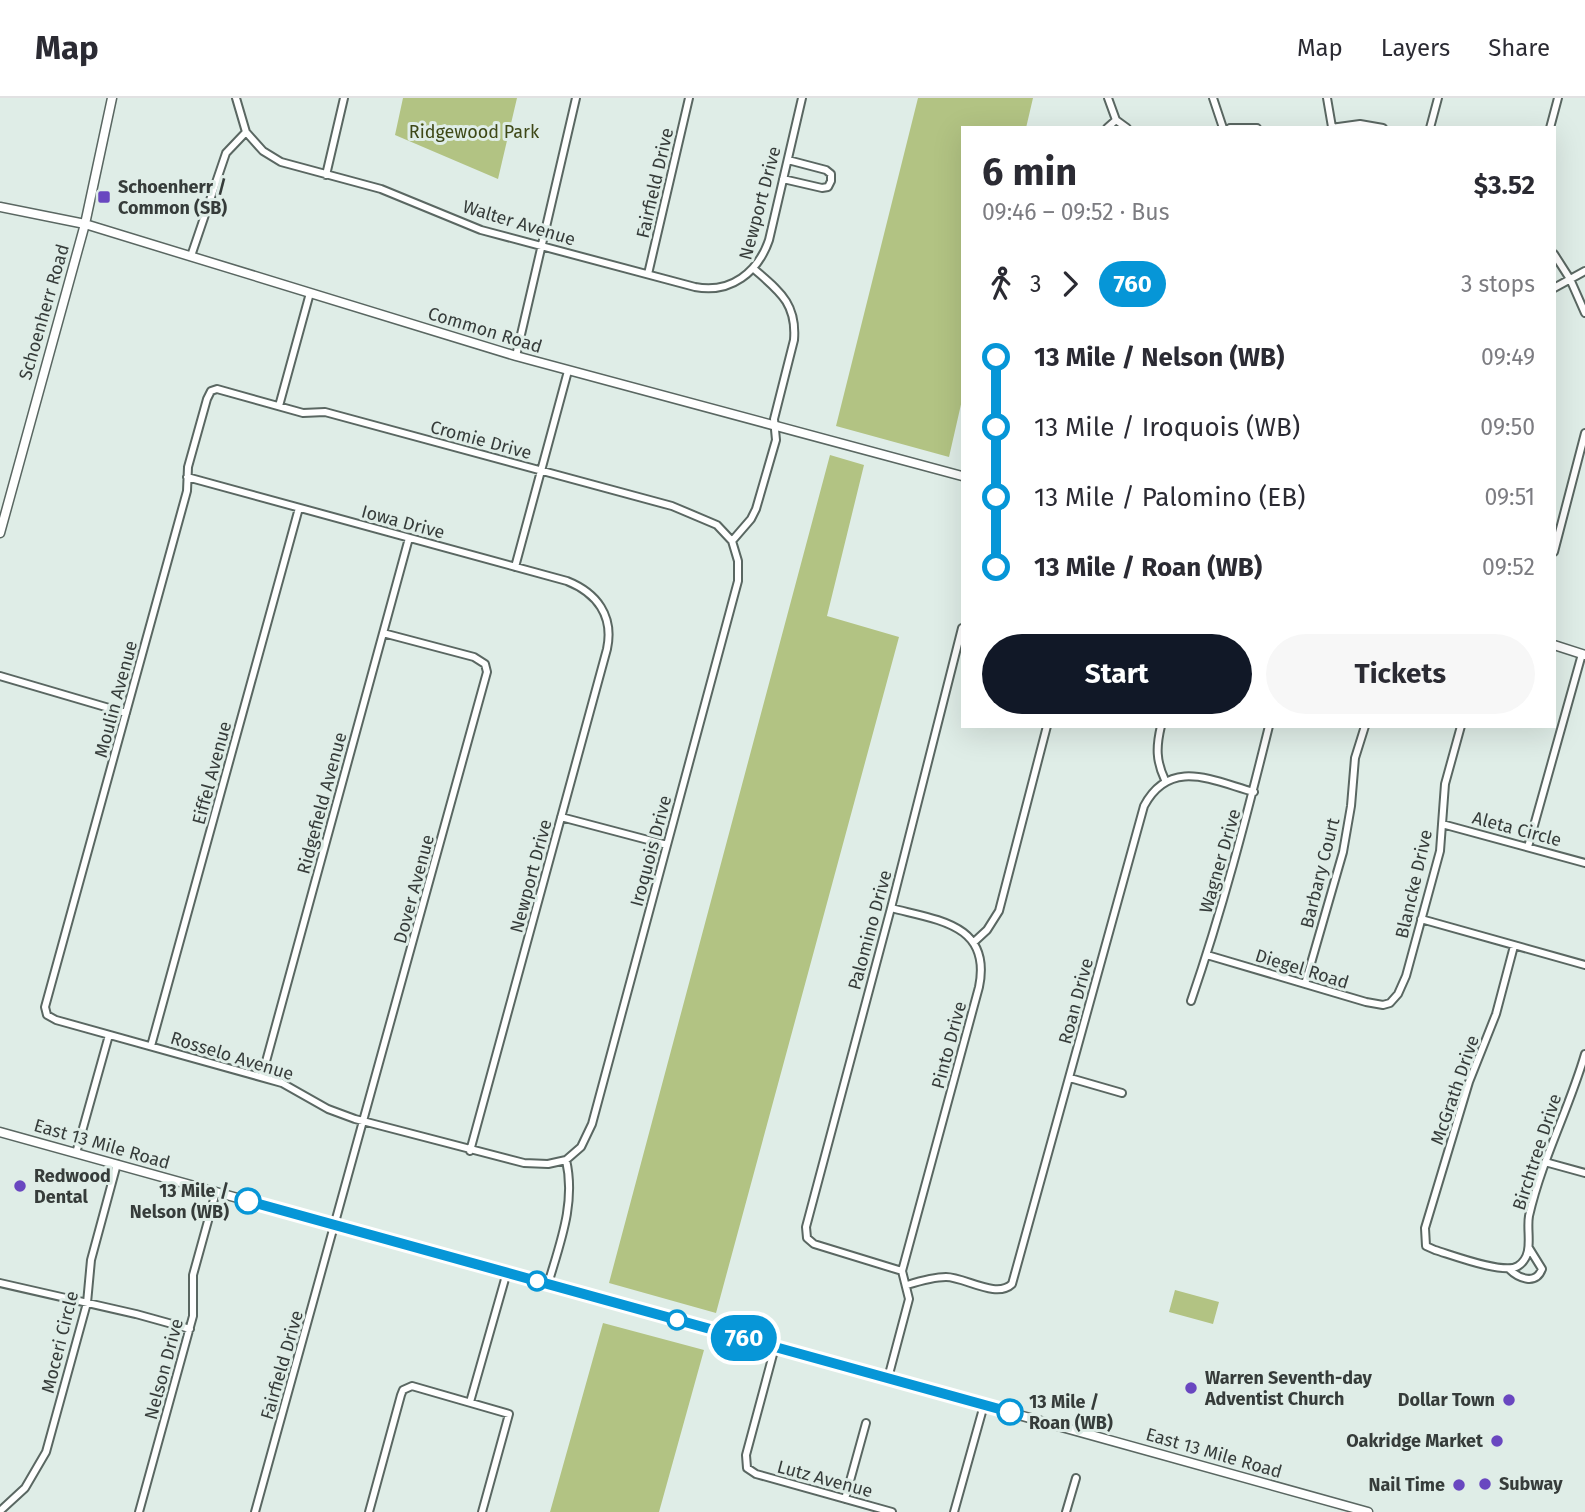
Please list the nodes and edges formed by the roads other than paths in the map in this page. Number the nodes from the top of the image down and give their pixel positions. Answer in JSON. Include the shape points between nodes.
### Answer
{"nodes":[{"id":1,"x":112,"y":98,"type":"edge"},
{"id":2,"x":236,"y":98,"type":"edge"},
{"id":3,"x":344,"y":98,"type":"edge"},
{"id":4,"x":576,"y":98,"type":"edge"},
{"id":5,"x":689,"y":98,"type":"edge"},
{"id":6,"x":802,"y":98,"type":"edge"},
{"id":7,"x":1108,"y":98,"type":"edge"},
{"id":8,"x":1213,"y":98,"type":"edge"},
{"id":9,"x":1327,"y":98,"type":"edge"},
{"id":10,"x":1438,"y":98,"type":"edge"},
{"id":11,"x":1558,"y":98,"type":"edge"},
{"id":12,"x":1115,"y":120,"type":"junction"},
{"id":13,"x":1109,"y":126,"type":"edge"},
{"id":14,"x":1124,"y":126,"type":"edge"},
{"id":15,"x":1222,"y":126,"type":"edge"},
{"id":16,"x":1332,"y":126,"type":"edge"},
{"id":17,"x":1341,"y":126,"type":"edge"},
{"id":18,"x":1371,"y":126,"type":"edge"},
{"id":19,"x":1431,"y":126,"type":"edge"},
{"id":20,"x":1551,"y":126,"type":"edge"},
{"id":21,"x":246,"y":132,"type":"junction"},
{"id":22,"x":788,"y":160,"type":"junction"},
{"id":23,"x":326,"y":175,"type":"junction"},
{"id":24,"x":783,"y":179,"type":"junction"},
{"id":25,"x":0,"y":207,"type":"edge"},
{"id":26,"x":85,"y":224,"type":"junction"},
{"id":27,"x":541,"y":246,"type":"junction"},
{"id":28,"x":191,"y":257,"type":"junction"},
{"id":29,"x":1556,"y":257,"type":"edge"},
{"id":30,"x":754,"y":269,"type":"junction"},
{"id":31,"x":1585,"y":271,"type":"edge"},
{"id":32,"x":648,"y":274,"type":"junction"},
{"id":33,"x":1570,"y":279,"type":"junction"},
{"id":34,"x":1556,"y":287,"type":"edge"},
{"id":35,"x":310,"y":293,"type":"junction"},
{"id":36,"x":1585,"y":313,"type":"edge"},
{"id":37,"x":516,"y":356,"type":"junction"},
{"id":38,"x":568,"y":371,"type":"junction"},
{"id":39,"x":213,"y":390,"type":"joint"},
{"id":40,"x":279,"y":406,"type":"junction"},
{"id":41,"x":775,"y":426,"type":"junction"},
{"id":42,"x":1585,"y":433,"type":"edge"},
{"id":43,"x":541,"y":471,"type":"junction"},
{"id":44,"x":961,"y":475,"type":"edge"},
{"id":45,"x":187,"y":477,"type":"junction"},
{"id":46,"x":299,"y":508,"type":"junction"},
{"id":47,"x":0,"y":534,"type":"edge"},
{"id":48,"x":409,"y":538,"type":"junction"},
{"id":49,"x":732,"y":541,"type":"junction"},
{"id":50,"x":1556,"y":544,"type":"edge"},
{"id":51,"x":515,"y":567,"type":"junction"},
{"id":52,"x":603,"y":608,"type":"joint"},
{"id":53,"x":961,"y":632,"type":"edge"},
{"id":54,"x":383,"y":633,"type":"junction"},
{"id":55,"x":1556,"y":646,"type":"edge"},
{"id":56,"x":1584,"y":655,"type":"edge"},
{"id":57,"x":0,"y":676,"type":"edge"},
{"id":58,"x":126,"y":713,"type":"junction"},
{"id":59,"x":1046,"y":728,"type":"edge"},
{"id":60,"x":1161,"y":728,"type":"edge"},
{"id":61,"x":1269,"y":728,"type":"edge"},
{"id":62,"x":1363,"y":728,"type":"edge"},
{"id":63,"x":1460,"y":728,"type":"edge"},
{"id":64,"x":1165,"y":780,"type":"junction"},
{"id":65,"x":1254,"y":792,"type":"junction"},
{"id":66,"x":561,"y":817,"type":"junction"},
{"id":67,"x":1442,"y":824,"type":"junction"},
{"id":68,"x":667,"y":845,"type":"junction"},
{"id":69,"x":1528,"y":847,"type":"junction"},
{"id":70,"x":1585,"y":863,"type":"edge"},
{"id":71,"x":891,"y":908,"type":"junction"},
{"id":72,"x":1421,"y":919,"type":"junction"},
{"id":73,"x":974,"y":942,"type":"junction"},
{"id":74,"x":1514,"y":946,"type":"junction"},
{"id":75,"x":1207,"y":955,"type":"junction"},
{"id":76,"x":1585,"y":965,"type":"edge"},
{"id":77,"x":1305,"y":984,"type":"junction"},
{"id":78,"x":1191,"y":1001,"type":"dead end"},
{"id":79,"x":1390,"y":1003,"type":"joint"},
{"id":80,"x":49,"y":1017,"type":"joint"},
{"id":81,"x":109,"y":1035,"type":"junction"},
{"id":82,"x":151,"y":1046,"type":"junction"},
{"id":83,"x":1585,"y":1054,"type":"edge"},
{"id":84,"x":1583,"y":1068,"type":"edge"},
{"id":85,"x":262,"y":1076,"type":"junction"},
{"id":86,"x":1070,"y":1077,"type":"junction"},
{"id":87,"x":1122,"y":1093,"type":"dead end"},
{"id":88,"x":364,"y":1122,"type":"junction"},
{"id":89,"x":0,"y":1132,"type":"edge"},
{"id":90,"x":470,"y":1151,"type":"junction"},
{"id":91,"x":76,"y":1153,"type":"junction"},
{"id":92,"x":566,"y":1160,"type":"junction"},
{"id":93,"x":1545,"y":1162,"type":"junction"},
{"id":94,"x":117,"y":1164,"type":"junction"},
{"id":95,"x":1585,"y":1173,"type":"edge"},
{"id":96,"x":216,"y":1192,"type":"junction"},
{"id":97,"x":335,"y":1225,"type":"junction"},
{"id":98,"x":1529,"y":1248,"type":"junction"},
{"id":99,"x":1509,"y":1269,"type":"junction"},
{"id":100,"x":902,"y":1270,"type":"junction"},
{"id":101,"x":508,"y":1272,"type":"junction"},
{"id":102,"x":0,"y":1283,"type":"edge"},
{"id":103,"x":548,"y":1284,"type":"junction"},
{"id":104,"x":907,"y":1284,"type":"junction"},
{"id":105,"x":87,"y":1303,"type":"junction"},
{"id":106,"x":190,"y":1329,"type":"junction"},
{"id":107,"x":775,"y":1347,"type":"junction"},
{"id":108,"x":888,"y":1378,"type":"junction"},
{"id":109,"x":470,"y":1402,"type":"junction"},
{"id":110,"x":984,"y":1405,"type":"junction"},
{"id":111,"x":866,"y":1423,"type":"dead end"},
{"id":112,"x":1076,"y":1478,"type":"dead end"},
{"id":113,"x":845,"y":1499,"type":"junction"},
{"id":114,"x":0,"y":1511,"type":"edge"},
{"id":115,"x":139,"y":1512,"type":"edge"},
{"id":116,"x":255,"y":1512,"type":"edge"},
{"id":117,"x":369,"y":1512,"type":"edge"},
{"id":118,"x":482,"y":1512,"type":"edge"},
{"id":119,"x":892,"y":1512,"type":"edge"},
{"id":120,"x":954,"y":1512,"type":"edge"},
{"id":121,"x":1066,"y":1512,"type":"edge"},
{"id":122,"x":1368,"y":1512,"type":"edge"}],
"edges":[{"from":1,"to":26,"type":"main road","name":"Schoenherr Road"},
{"from":2,"to":21,"type":"street"},
{"from":3,"to":23,"type":"street"},
{"from":4,"to":27,"type":"street"},
{"from":5,"to":32,"type":"street","name":"Fairfield Drive"},
{"from":6,"to":22,"type":"street","name":"Newport Drive"},
{"from":7,"to":12,"type":"street"},
{"from":8,"to":15,"type":"street"},
{"from":9,"to":16,"type":"street"},
{"from":10,"to":19,"type":"street"},
{"from":11,"to":20,"type":"street"},
{"from":12,"to":13,"type":"street"},
{"from":12,"to":14,"type":"street"},
{"from":17,"to":18,"type":"street"},
{"from":21,"to":23,"type":"street","name":"Walter Avenue","via":[[273,159]]},
{"from":21,"to":28,"type":"street","via":[[226,153]]},
{"from":22,"to":24,"type":"street","name":"Newport Drive"},
{"from":22,"to":24,"type":"street","via":[[826,170],[831,181],[822,188]]},
{"from":23,"to":27,"type":"street","name":"Walter Avenue","via":[[381,189],[481,230]]},
{"from":24,"to":30,"type":"street","name":"Newport Drive","via":[[769,240]]},
{"from":25,"to":26,"type":"main road","name":"Common Road"},
{"from":26,"to":28,"type":"main road","name":"Common Road"},
{"from":26,"to":47,"type":"main road","name":"Schoenherr Road"},
{"from":27,"to":32,"type":"street","name":"Walter Avenue"},
{"from":27,"to":37,"type":"street"},
{"from":28,"to":35,"type":"main road","name":"Common Road"},
{"from":29,"to":33,"type":"street"},
{"from":30,"to":32,"type":"street","name":"Walter Avenue","via":[[733,283],[711,289]]},
{"from":30,"to":41,"type":"street","name":"Newport Drive","via":[[787,301],[795,327]]},
{"from":31,"to":33,"type":"street"},
{"from":33,"to":34,"type":"street"},
{"from":33,"to":36,"type":"street"},
{"from":35,"to":37,"type":"main road","name":"Common Road"},
{"from":35,"to":40,"type":"street"},
{"from":37,"to":38,"type":"main road","name":"Common Road"},
{"from":38,"to":41,"type":"main road","name":"Common Road"},
{"from":38,"to":43,"type":"street"},
{"from":39,"to":40,"type":"street","name":"Cromie Drive"},
{"from":39,"to":45,"type":"street","name":"Moulin Avenue","via":[[206,399]]},
{"from":40,"to":43,"type":"street","name":"Cromie Drive","via":[[303,413],[326,412]]},
{"from":41,"to":44,"type":"main road","name":"Common Road"},
{"from":41,"to":49,"type":"street","via":[[776,440],[758,505]]},
{"from":42,"to":50,"type":"street"},
{"from":43,"to":49,"type":"street","name":"Cromie Drive","via":[[690,513],[717,525]]},
{"from":43,"to":51,"type":"street"},
{"from":45,"to":46,"type":"street","name":"Iowa Drive"},
{"from":45,"to":58,"type":"street","name":"Moulin Avenue","via":[[187,491]]},
{"from":46,"to":48,"type":"street","name":"Iowa Drive"},
{"from":46,"to":82,"type":"street","name":"Eiffel Avenue"},
{"from":48,"to":51,"type":"street","name":"Iowa Drive"},
{"from":48,"to":54,"type":"street","name":"Ridgefield Avenue"},
{"from":49,"to":68,"type":"street","name":"Iroquois Drive","via":[[738,581]]},
{"from":51,"to":52,"type":"street","name":"Iowa Drive","via":[[581,586]]},
{"from":52,"to":66,"type":"street","name":"Newport Drive","via":[[608,643]]},
{"from":53,"to":71,"type":"street","name":"Palomino Drive"},
{"from":54,"to":85,"type":"street","name":"Ridgefield Avenue"},
{"from":54,"to":88,"type":"street","name":"Dover Avenue","via":[[474,657],[485,664],[487,672]]},
{"from":55,"to":56,"type":"main road"},
{"from":56,"to":69,"type":"street"},
{"from":57,"to":58,"type":"street"},
{"from":58,"to":80,"type":"street","name":"Moulin Avenue","via":[[45,1007]]},
{"from":59,"to":73,"type":"street","via":[[1003,898],[994,920]]},
{"from":60,"to":64,"type":"street","via":[[1157,755]]},
{"from":61,"to":65,"type":"street","name":"Wagner Drive"},
{"from":62,"to":77,"type":"street","name":"Barbary Court","via":[[1343,852]]},
{"from":63,"to":67,"type":"street","name":"Blancke Drive","via":[[1445,784]]},
{"from":64,"to":65,"type":"street","via":[[1196,776]]},
{"from":64,"to":86,"type":"street","name":"Roan Drive","via":[[1140,814]]},
{"from":65,"to":75,"type":"street","name":"Wagner Drive"},
{"from":66,"to":68,"type":"street"},
{"from":66,"to":90,"type":"street","name":"Newport Drive"},
{"from":67,"to":69,"type":"street","name":"Aleta Circle"},
{"from":67,"to":72,"type":"street","name":"Blancke Drive","via":[[1440,851]]},
{"from":68,"to":92,"type":"street","name":"Iroquois Drive","via":[[589,1133]]},
{"from":69,"to":70,"type":"street","name":"Aleta Circle"},
{"from":71,"to":73,"type":"street","via":[[944,921]]},
{"from":71,"to":100,"type":"street","name":"Palomino Drive","via":[[807,1220],[807,1238]]},
{"from":72,"to":74,"type":"street"},
{"from":72,"to":79,"type":"street","name":"Blancke Drive","via":[[1406,976]]},
{"from":73,"to":100,"type":"street","name":"Pinto Drive","via":[[980,956],[979,987]]},
{"from":74,"to":76,"type":"street"},
{"from":74,"to":99,"type":"street","name":"McGrath Drive","via":[[1496,1014],[1455,1126],[1424,1243]]},
{"from":75,"to":77,"type":"street","name":"Diegel Road"},
{"from":75,"to":78,"type":"street","name":"Wagner Drive"},
{"from":77,"to":79,"type":"street","name":"Diegel Road","via":[[1366,1002]]},
{"from":80,"to":81,"type":"street","name":"Rosselo Avenue"},
{"from":81,"to":82,"type":"street","name":"Rosselo Avenue"},
{"from":81,"to":91,"type":"street"},
{"from":82,"to":85,"type":"street","name":"Rosselo Avenue"},
{"from":83,"to":84,"type":"street","name":"Birchtree Drive"},
{"from":84,"to":93,"type":"street","name":"Birchtree Drive"},
{"from":85,"to":88,"type":"street","name":"Rosselo Avenue"},
{"from":86,"to":87,"type":"street"},
{"from":86,"to":104,"type":"street","name":"Roan Drive","via":[[1015,1276],[1007,1288],[945,1277]]},
{"from":88,"to":90,"type":"street","name":"Rosselo Avenue"},
{"from":88,"to":97,"type":"street","name":"Dover Avenue"},
{"from":89,"to":91,"type":"main road","name":"East 13 Mile Road"},
{"from":90,"to":92,"type":"street","name":"Rosselo Avenue","via":[[534,1165]]},
{"from":91,"to":94,"type":"main road","name":"East 13 Mile Road"},
{"from":92,"to":103,"type":"street","via":[[570,1202]]},
{"from":93,"to":95,"type":"street"},
{"from":93,"to":98,"type":"street","name":"Birchtree Drive","via":[[1528,1221]]},
{"from":94,"to":96,"type":"main road","name":"East 13 Mile Road"},
{"from":94,"to":105,"type":"street","name":"Moceri Circle","via":[[91,1260]]},
{"from":96,"to":97,"type":"main road","name":"East 13 Mile Road"},
{"from":96,"to":106,"type":"street","name":"Nelson Drive","via":[[193,1275]]},
{"from":97,"to":101,"type":"main road","name":"East 13 Mile Road"},
{"from":97,"to":116,"type":"street","name":"Fairfield Drive"},
{"from":98,"to":99,"type":"street","name":"Birchtree Drive","via":[[1524,1260]]},
{"from":98,"to":99,"type":"street","via":[[1542,1269],[1538,1277],[1523,1278]]},
{"from":100,"to":104,"type":"street"},
{"from":101,"to":103,"type":"main road","name":"East 13 Mile Road"},
{"from":101,"to":109,"type":"street"},
{"from":102,"to":105,"type":"street"},
{"from":103,"to":107,"type":"main road","name":"East 13 Mile Road"},
{"from":104,"to":108,"type":"street","via":[[907,1312]]},
{"from":105,"to":106,"type":"street"},
{"from":105,"to":114,"type":"street","name":"Moceri Circle","via":[[43,1459],[25,1488]]},
{"from":106,"to":115,"type":"street","name":"Nelson Drive"},
{"from":107,"to":108,"type":"main road","name":"East 13 Mile Road"},
{"from":107,"to":113,"type":"street","name":"Lutz Avenue","via":[[745,1464],[750,1472]]},
{"from":108,"to":110,"type":"main road","name":"East 13 Mile Road"},
{"from":109,"to":117,"type":"street","via":[[407,1387]]},
{"from":109,"to":118,"type":"street","via":[[509,1414]]},
{"from":110,"to":120,"type":"street"},
{"from":110,"to":122,"type":"main road","name":"East 13 Mile Road"},
{"from":111,"to":113,"type":"street"},
{"from":112,"to":121,"type":"street"},
{"from":113,"to":119,"type":"street","name":"Lutz Avenue"}]}
